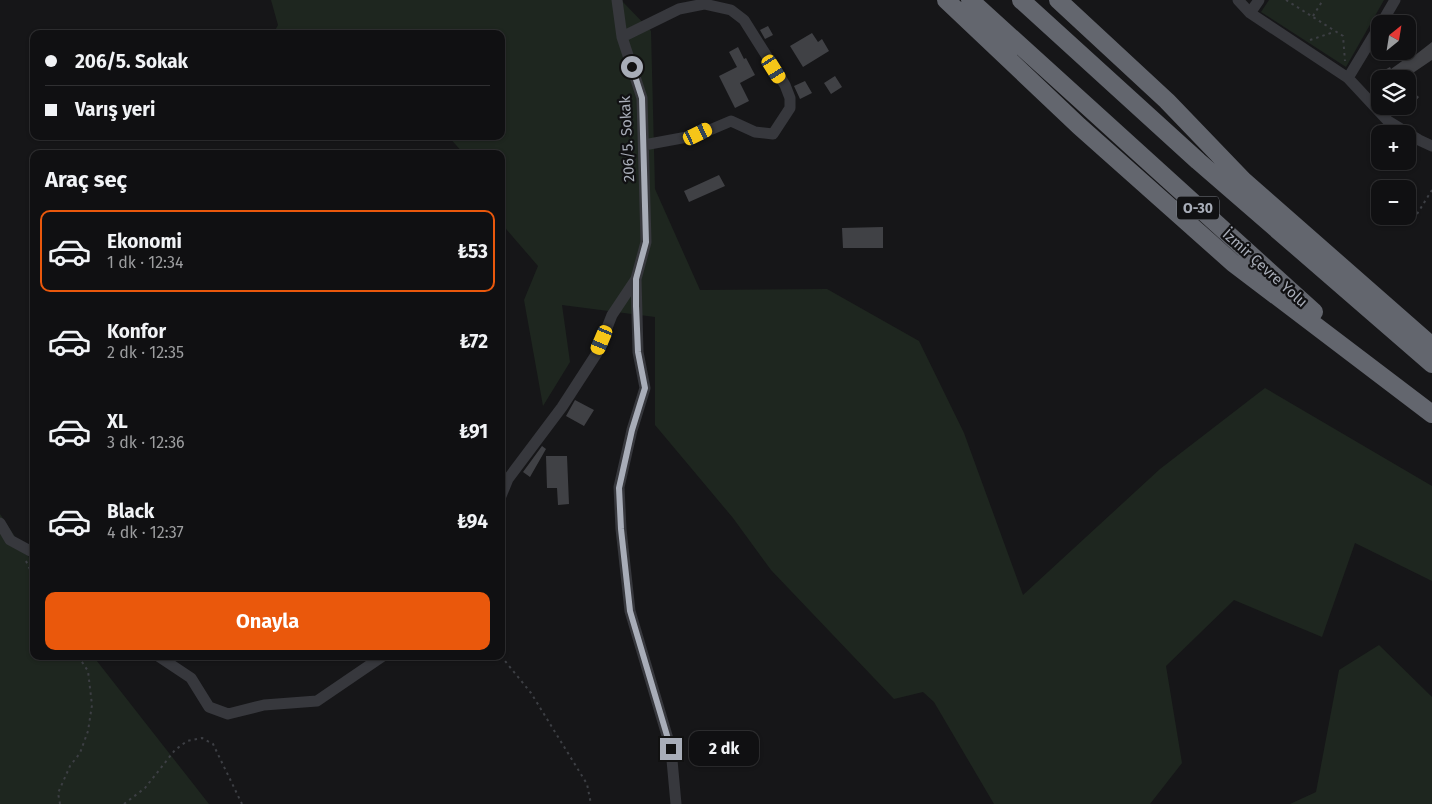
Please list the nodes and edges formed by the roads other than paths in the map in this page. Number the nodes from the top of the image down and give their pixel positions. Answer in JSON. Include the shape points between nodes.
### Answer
{"nodes":[{"id":1,"x":617,"y":0,"type":"edge"},
{"id":2,"x":946,"y":0,"type":"edge"},
{"id":3,"x":970,"y":0,"type":"edge"},
{"id":4,"x":1022,"y":0,"type":"edge"},
{"id":5,"x":1058,"y":0,"type":"edge"},
{"id":6,"x":1238,"y":0,"type":"edge"},
{"id":7,"x":1259,"y":0,"type":"edge"},
{"id":8,"x":1395,"y":0,"type":"edge"},
{"id":9,"x":1250,"y":14,"type":"junction"},
{"id":10,"x":1386,"y":15,"type":"edge"},
{"id":11,"x":622,"y":37,"type":"junction"},
{"id":12,"x":1371,"y":39,"type":"edge"},
{"id":13,"x":1348,"y":78,"type":"junction"},
{"id":14,"x":644,"y":146,"type":"junction"},
{"id":15,"x":1432,"y":146,"type":"edge"},
{"id":16,"x":636,"y":279,"type":"junction"},
{"id":17,"x":1432,"y":346,"type":"edge"},
{"id":18,"x":1432,"y":364,"type":"edge"},
{"id":19,"x":1432,"y":410,"type":"edge"},
{"id":20,"x":1432,"y":414,"type":"edge"},
{"id":21,"x":505,"y":486,"type":"edge"},
{"id":22,"x":0,"y":523,"type":"edge"},
{"id":23,"x":30,"y":551,"type":"edge"},
{"id":24,"x":164,"y":660,"type":"edge"},
{"id":25,"x":377,"y":660,"type":"edge"},
{"id":26,"x":676,"y":804,"type":"edge"}],
"edges":[{"from":1,"to":11,"type":"street","name":"206/5. Sokak"},
{"from":2,"to":20,"type":"highway","via":[[1060,108],[1233,263]]},
{"from":3,"to":19,"type":"highway","name":"İzmir Çevre Yolu","number":"O-30","via":[[1332,328]]},
{"from":4,"to":18,"type":"highway","number":"O-30","via":[[1198,161]]},
{"from":5,"to":17,"type":"highway","via":[[1167,101],[1243,180]]},
{"from":6,"to":9,"type":"street"},
{"from":7,"to":9,"type":"street"},
{"from":8,"to":10,"type":"street"},
{"from":9,"to":13,"type":"street"},
{"from":11,"to":14,"type":"street","name":"206/5. Sokak","via":[[642,98]]},
{"from":11,"to":14,"type":"street","via":[[679,9],[704,4],[731,10],[744,20],[790,98],[790,108],[773,134],[755,132],[731,121],[698,134]]},
{"from":12,"to":13,"type":"street"},
{"from":13,"to":15,"type":"street","via":[[1388,121]]},
{"from":14,"to":16,"type":"street","name":"206/5. Sokak","via":[[646,242]]},
{"from":16,"to":21,"type":"street","via":[[612,315],[596,353],[562,407]]},
{"from":16,"to":26,"type":"street","via":[[638,352],[645,388],[619,488],[621,529],[630,611],[671,749]]},
{"from":22,"to":23,"type":"street","via":[[10,540]]},
{"from":24,"to":25,"type":"street","via":[[191,678],[209,707],[228,714],[264,705],[317,701]]}]}
